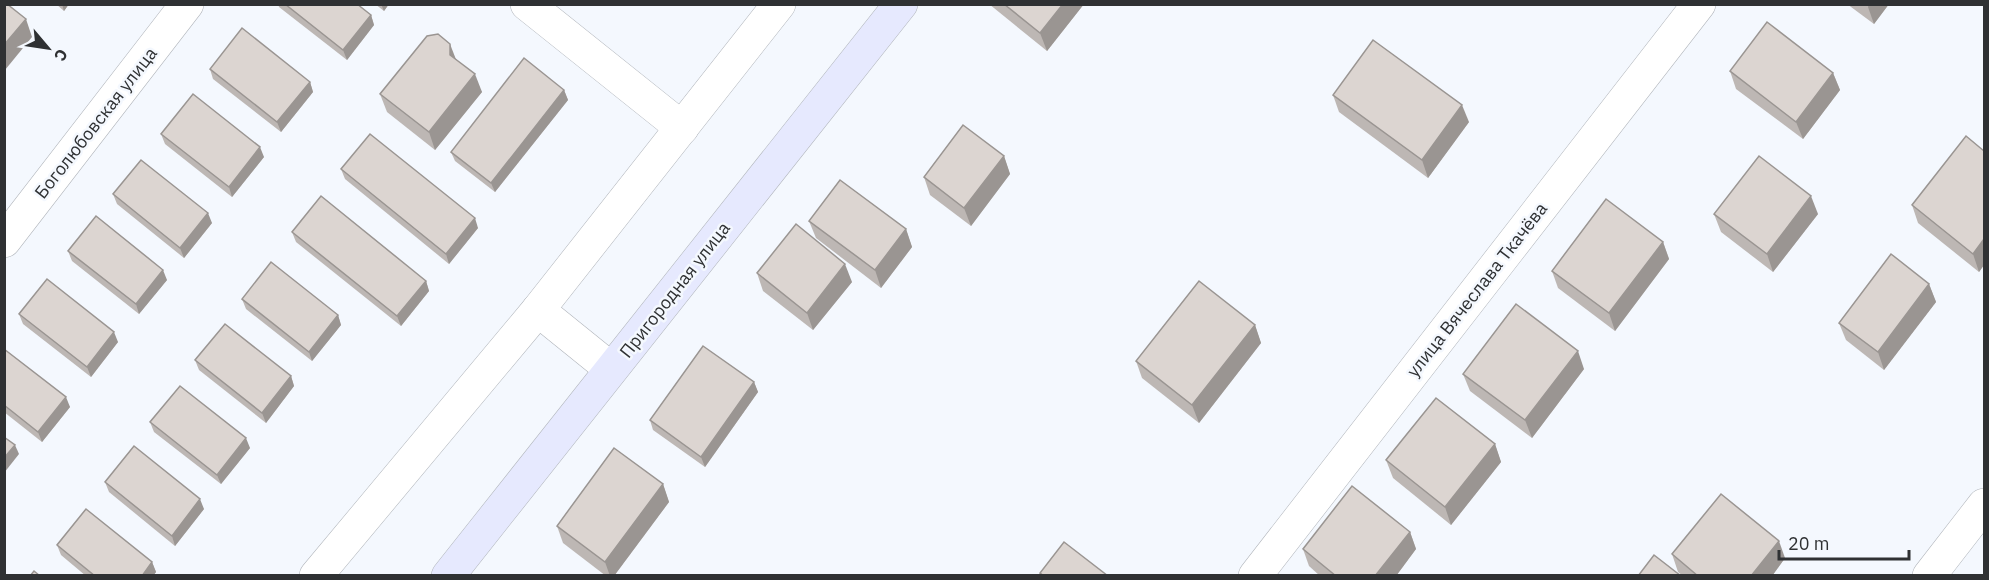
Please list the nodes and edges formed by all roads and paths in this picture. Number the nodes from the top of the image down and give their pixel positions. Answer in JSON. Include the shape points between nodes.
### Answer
{"nodes":[{"id":1,"x":187,"y":4,"type":"edge"},
{"id":2,"x":527,"y":4,"type":"edge"},
{"id":3,"x":779,"y":4,"type":"edge"},
{"id":4,"x":901,"y":4,"type":"edge"},
{"id":5,"x":1699,"y":4,"type":"edge"},
{"id":6,"x":682,"y":128,"type":"junction"},
{"id":7,"x":4,"y":241,"type":"edge"},
{"id":8,"x":538,"y":310,"type":"junction"},
{"id":9,"x":611,"y":369,"type":"junction"},
{"id":10,"x":1984,"y":505,"type":"edge"},
{"id":11,"x":316,"y":576,"type":"edge"},
{"id":12,"x":448,"y":576,"type":"edge"},
{"id":13,"x":1255,"y":576,"type":"edge"},
{"id":14,"x":1929,"y":576,"type":"edge"}],
"edges":[{"from":1,"to":7,"type":"street","name":"Боголюбовская улица"},
{"from":2,"to":6,"type":"street"},
{"from":3,"to":6,"type":"street"},
{"from":4,"to":9,"type":"street","name":"Пригородная улица"},
{"from":5,"to":13,"type":"street","name":"улица Вячеслава Ткачёва"},
{"from":6,"to":8,"type":"street"},
{"from":8,"to":9,"type":"street"},
{"from":8,"to":11,"type":"street"},
{"from":9,"to":12,"type":"street","name":"Пригородная улица"},
{"from":10,"to":14,"type":"street"}]}
